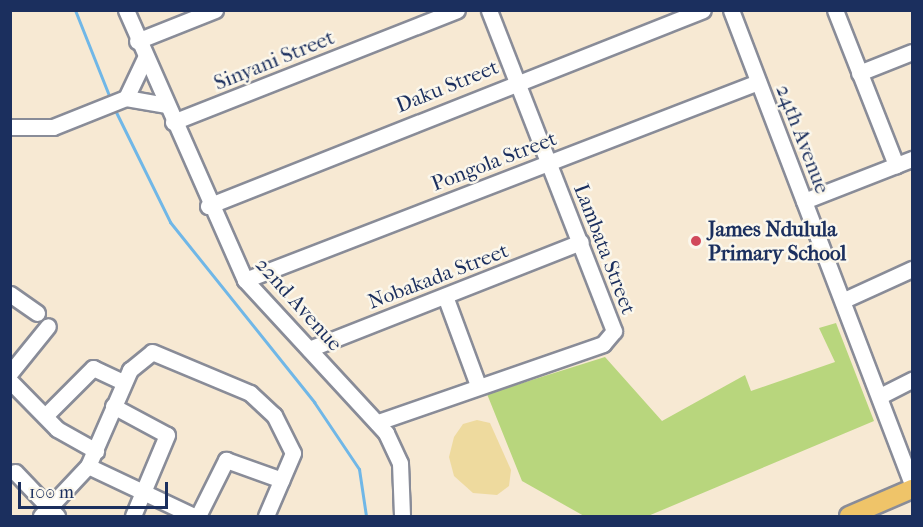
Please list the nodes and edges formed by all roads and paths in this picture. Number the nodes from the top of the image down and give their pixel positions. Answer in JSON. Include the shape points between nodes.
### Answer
{"nodes":[{"id":1,"x":126,"y":10,"type":"edge"},
{"id":2,"x":215,"y":10,"type":"edge"},
{"id":3,"x":457,"y":10,"type":"edge"},
{"id":4,"x":489,"y":10,"type":"edge"},
{"id":5,"x":703,"y":10,"type":"edge"},
{"id":6,"x":731,"y":10,"type":"edge"},
{"id":7,"x":835,"y":10,"type":"edge"},
{"id":8,"x":137,"y":41,"type":"junction"},
{"id":9,"x":912,"y":52,"type":"edge"},
{"id":10,"x":145,"y":58,"type":"junction"},
{"id":11,"x":860,"y":73,"type":"junction"},
{"id":12,"x":516,"y":81,"type":"junction"},
{"id":13,"x":758,"y":81,"type":"junction"},
{"id":14,"x":126,"y":99,"type":"junction"},
{"id":15,"x":165,"y":105,"type":"junction"},
{"id":16,"x":173,"y":122,"type":"junction"},
{"id":17,"x":10,"y":127,"type":"edge"},
{"id":18,"x":912,"y":159,"type":"edge"},
{"id":19,"x":548,"y":162,"type":"junction"},
{"id":20,"x":897,"y":165,"type":"junction"},
{"id":21,"x":804,"y":201,"type":"junction"},
{"id":22,"x":208,"y":206,"type":"junction"},
{"id":23,"x":581,"y":242,"type":"junction"},
{"id":24,"x":912,"y":269,"type":"edge"},
{"id":25,"x":245,"y":280,"type":"junction"},
{"id":26,"x":10,"y":294,"type":"edge"},
{"id":27,"x":446,"y":296,"type":"junction"},
{"id":28,"x":844,"y":300,"type":"junction"},
{"id":29,"x":37,"y":313,"type":"dead end"},
{"id":30,"x":48,"y":326,"type":"dead end"},
{"id":31,"x":309,"y":348,"type":"junction"},
{"id":32,"x":10,"y":373,"type":"edge"},
{"id":33,"x":912,"y":380,"type":"edge"},
{"id":34,"x":10,"y":381,"type":"edge"},
{"id":35,"x":123,"y":382,"type":"junction"},
{"id":36,"x":478,"y":385,"type":"junction"},
{"id":37,"x":882,"y":395,"type":"junction"},
{"id":38,"x":113,"y":406,"type":"junction"},
{"id":39,"x":45,"y":416,"type":"junction"},
{"id":40,"x":378,"y":422,"type":"junction"},
{"id":41,"x":96,"y":451,"type":"junction"},
{"id":42,"x":88,"y":466,"type":"junction"},
{"id":43,"x":15,"y":472,"type":"dead end"},
{"id":44,"x":282,"y":480,"type":"junction"},
{"id":45,"x":912,"y":483,"type":"edge"},
{"id":46,"x":912,"y":489,"type":"edge"},
{"id":47,"x":144,"y":494,"type":"junction"},
{"id":48,"x":49,"y":514,"type":"edge"},
{"id":49,"x":133,"y":516,"type":"edge"},
{"id":50,"x":196,"y":516,"type":"edge"},
{"id":51,"x":266,"y":516,"type":"edge"},
{"id":52,"x":402,"y":516,"type":"edge"},
{"id":53,"x":849,"y":516,"type":"edge"}],
"edges":[{"from":1,"to":8,"type":"street","name":"22nd Avenue"},
{"from":2,"to":8,"type":"street"},
{"from":3,"to":16,"type":"street","name":"Sinyani Street"},
{"from":4,"to":12,"type":"street","name":"Lambata Street"},
{"from":5,"to":12,"type":"street","name":"Daku Street"},
{"from":6,"to":13,"type":"street","name":"24th Avenue"},
{"from":7,"to":11,"type":"street"},
{"from":8,"to":10,"type":"street","name":"22nd Avenue"},
{"from":9,"to":11,"type":"street"},
{"from":10,"to":14,"type":"street"},
{"from":10,"to":15,"type":"street","name":"22nd Avenue"},
{"from":11,"to":20,"type":"street"},
{"from":12,"to":19,"type":"street","name":"Lambata Street"},
{"from":12,"to":22,"type":"street","name":"Daku Street"},
{"from":13,"to":19,"type":"street","name":"Pongola Street"},
{"from":13,"to":21,"type":"street","name":"24th Avenue"},
{"from":14,"to":15,"type":"street"},
{"from":14,"to":17,"type":"street","via":[[53,127]]},
{"from":15,"to":16,"type":"street","name":"22nd Avenue"},
{"from":16,"to":22,"type":"street","name":"22nd Avenue"},
{"from":18,"to":20,"type":"street"},
{"from":19,"to":23,"type":"street","name":"Lambata Street"},
{"from":19,"to":25,"type":"street","name":"Pongola Street"},
{"from":20,"to":21,"type":"street"},
{"from":21,"to":28,"type":"street","name":"24th Avenue"},
{"from":22,"to":25,"type":"street","name":"22nd Avenue"},
{"from":23,"to":27,"type":"street","name":"Nobakada Street"},
{"from":23,"to":36,"type":"street","name":"Lambata Street","via":[[614,324],[610,339]]},
{"from":24,"to":28,"type":"street"},
{"from":25,"to":31,"type":"street","name":"22nd Avenue"},
{"from":26,"to":29,"type":"street"},
{"from":27,"to":31,"type":"street","name":"Nobakada Street"},
{"from":27,"to":36,"type":"street"},
{"from":28,"to":37,"type":"street","name":"24th Avenue"},
{"from":30,"to":32,"type":"street"},
{"from":31,"to":40,"type":"street","name":"22nd Avenue"},
{"from":33,"to":37,"type":"street"},
{"from":34,"to":39,"type":"street"},
{"from":35,"to":38,"type":"street"},
{"from":35,"to":39,"type":"street","via":[[93,368]]},
{"from":35,"to":44,"type":"street","via":[[137,359],[158,352],[250,393],[274,415],[292,448]]},
{"from":36,"to":40,"type":"street","name":"Lambata Street"},
{"from":37,"to":45,"type":"street","name":"24th Avenue"},
{"from":38,"to":41,"type":"street"},
{"from":38,"to":47,"type":"street","via":[[166,433]]},
{"from":39,"to":41,"type":"street","via":[[70,439]]},
{"from":40,"to":52,"type":"street","name":"22nd Avenue","via":[[400,463]]},
{"from":41,"to":42,"type":"street"},
{"from":42,"to":47,"type":"street"},
{"from":42,"to":48,"type":"street"},
{"from":43,"to":48,"type":"street"},
{"from":44,"to":50,"type":"street","via":[[226,460]]},
{"from":44,"to":51,"type":"street"},
{"from":46,"to":53,"type":"main road"},
{"from":47,"to":49,"type":"street"},
{"from":47,"to":50,"type":"street"}]}
